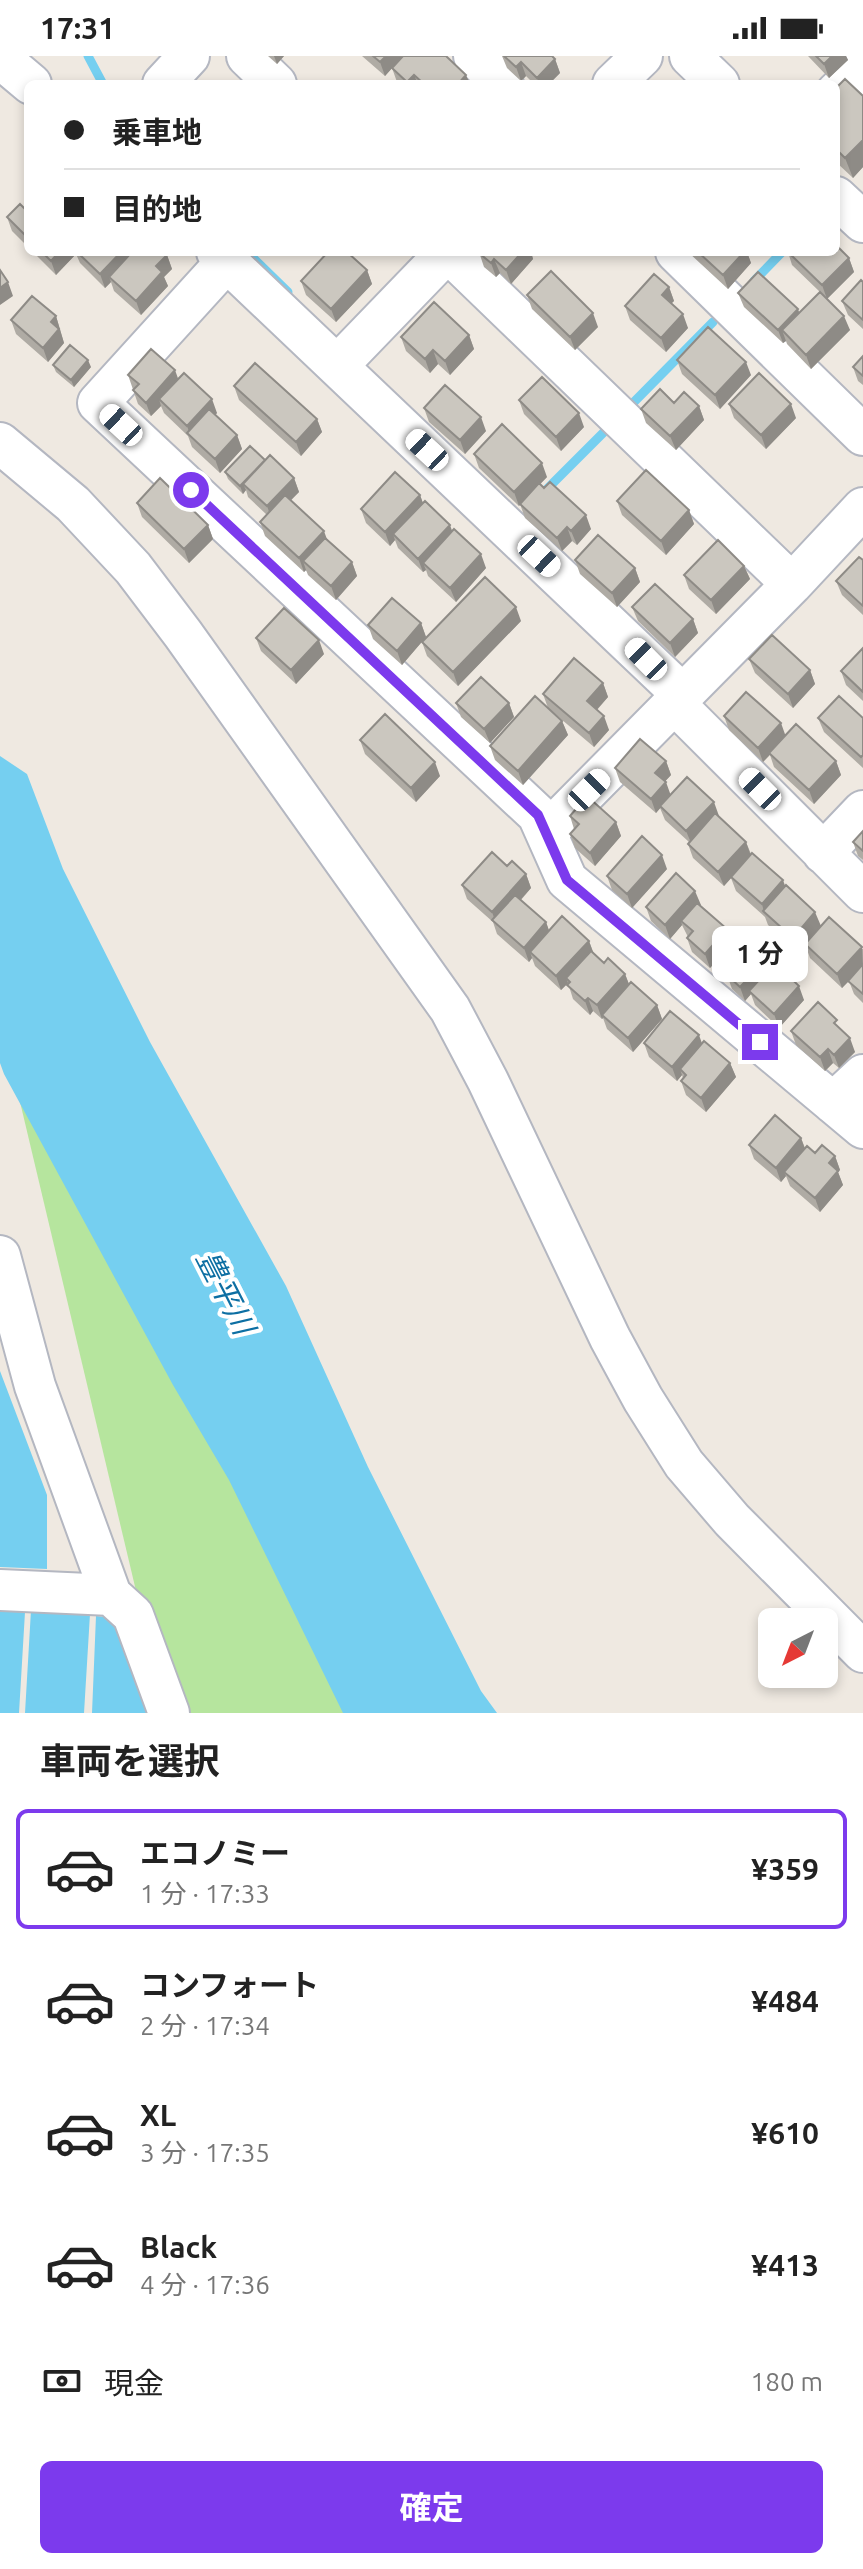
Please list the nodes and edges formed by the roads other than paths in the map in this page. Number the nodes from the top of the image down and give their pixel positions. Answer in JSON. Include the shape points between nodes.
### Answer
{"nodes":[{"id":1,"x":189,"y":56,"type":"edge"},
{"id":2,"x":247,"y":56,"type":"edge"},
{"id":3,"x":474,"y":56,"type":"edge"},
{"id":4,"x":642,"y":56,"type":"edge"},
{"id":5,"x":690,"y":56,"type":"edge"},
{"id":6,"x":863,"y":67,"type":"edge"},
{"id":7,"x":167,"y":80,"type":"edge"},
{"id":8,"x":272,"y":80,"type":"edge"},
{"id":9,"x":499,"y":80,"type":"edge"},
{"id":10,"x":617,"y":80,"type":"edge"},
{"id":11,"x":715,"y":80,"type":"edge"},
{"id":12,"x":840,"y":89,"type":"edge"},
{"id":13,"x":840,"y":201,"type":"edge"},
{"id":14,"x":863,"y":222,"type":"edge"},
{"id":15,"x":222,"y":256,"type":"edge"},
{"id":16,"x":444,"y":256,"type":"edge"},
{"id":17,"x":452,"y":256,"type":"edge"},
{"id":18,"x":680,"y":256,"type":"edge"},
{"id":19,"x":338,"y":365,"type":"junction"},
{"id":20,"x":863,"y":435,"type":"edge"},
{"id":21,"x":0,"y":443,"type":"edge"},
{"id":22,"x":863,"y":508,"type":"edge"},
{"id":23,"x":792,"y":584,"type":"junction"},
{"id":24,"x":679,"y":700,"type":"junction"},
{"id":25,"x":863,"y":811,"type":"edge"},
{"id":26,"x":546,"y":833,"type":"junction"},
{"id":27,"x":823,"y":853,"type":"junction"},
{"id":28,"x":863,"y":892,"type":"edge"},
{"id":29,"x":863,"y":1075,"type":"edge"},
{"id":30,"x":833,"y":1103,"type":"junction"},
{"id":31,"x":863,"y":1128,"type":"edge"},
{"id":32,"x":0,"y":1256,"type":"edge"},
{"id":33,"x":0,"y":1590,"type":"edge"},
{"id":34,"x":111,"y":1595,"type":"junction"},
{"id":35,"x":863,"y":1652,"type":"edge"},
{"id":36,"x":169,"y":1713,"type":"edge"}],
"edges":[{"from":1,"to":7,"type":"street"},
{"from":2,"to":8,"type":"street"},
{"from":3,"to":9,"type":"street"},
{"from":4,"to":10,"type":"street"},
{"from":5,"to":11,"type":"street"},
{"from":6,"to":12,"type":"street"},
{"from":13,"to":14,"type":"street"},
{"from":15,"to":19,"type":"street"},
{"from":15,"to":26,"type":"street","via":[[98,403],[538,815]]},
{"from":16,"to":19,"type":"street"},
{"from":17,"to":23,"type":"street"},
{"from":18,"to":20,"type":"street"},
{"from":19,"to":24,"type":"street"},
{"from":21,"to":35,"type":"street","via":[[73,504],[133,568],[183,634],[450,1009],[610,1338],[684,1464]]},
{"from":22,"to":23,"type":"street"},
{"from":23,"to":24,"type":"street"},
{"from":24,"to":26,"type":"street"},
{"from":24,"to":27,"type":"street"},
{"from":25,"to":27,"type":"street"},
{"from":26,"to":30,"type":"street","via":[[567,880]]},
{"from":27,"to":28,"type":"street"},
{"from":29,"to":30,"type":"street"},
{"from":30,"to":31,"type":"street"},
{"from":32,"to":34,"type":"street","via":[[35,1386]]},
{"from":33,"to":34,"type":"street"},
{"from":34,"to":36,"type":"street","via":[[133,1615]]}]}
